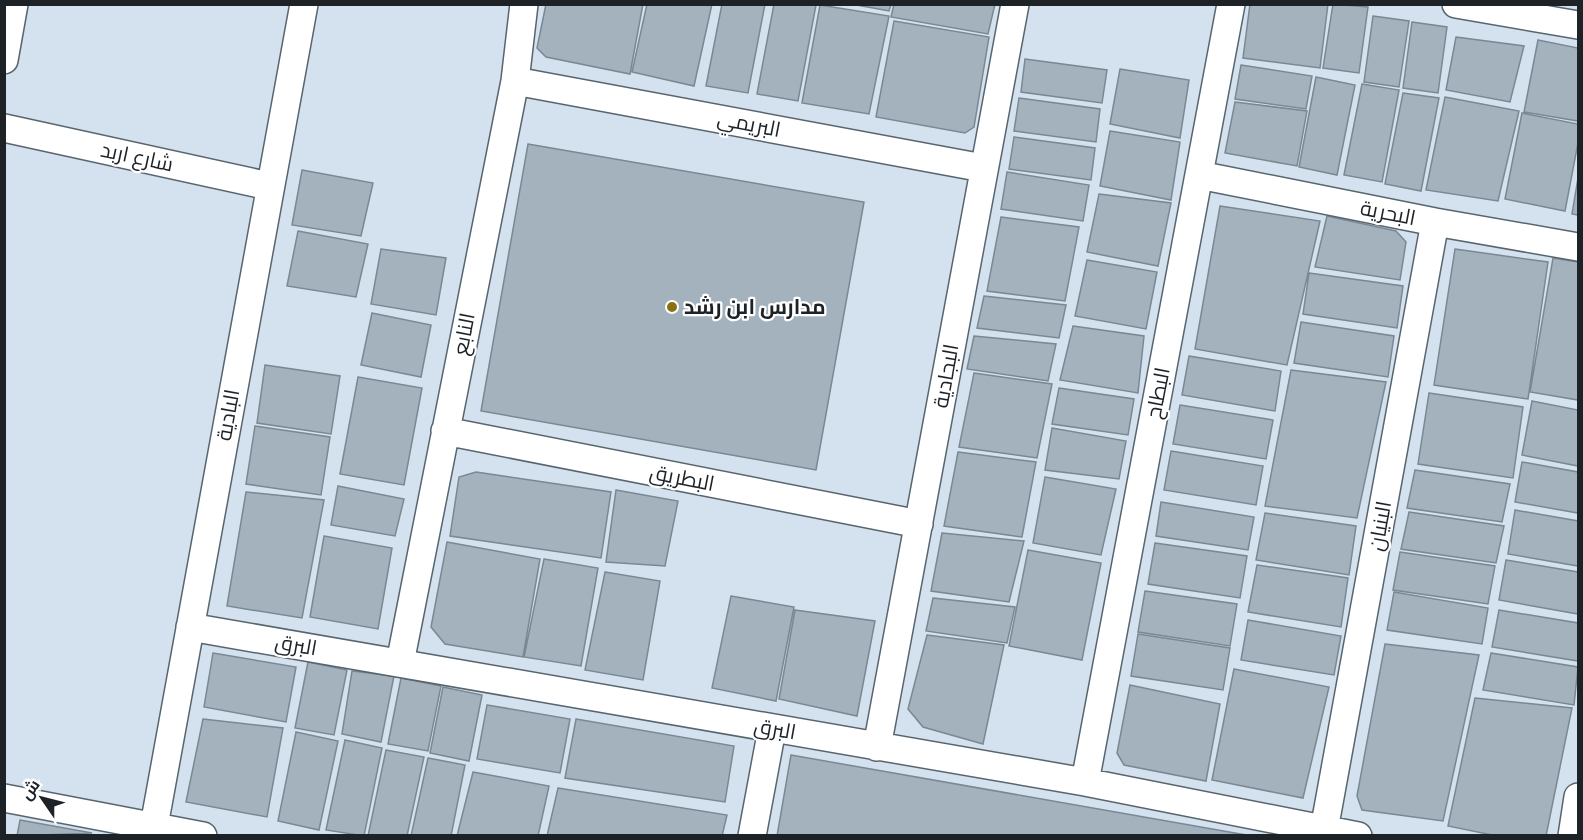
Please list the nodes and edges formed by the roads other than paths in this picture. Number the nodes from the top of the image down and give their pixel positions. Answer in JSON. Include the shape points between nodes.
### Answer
{"nodes":[{"id":1,"x":14,"y":4,"type":"edge"},
{"id":2,"x":304,"y":4,"type":"edge"},
{"id":3,"x":524,"y":4,"type":"edge"},
{"id":4,"x":1015,"y":4,"type":"edge"},
{"id":5,"x":1231,"y":4,"type":"edge"},
{"id":6,"x":1456,"y":4,"type":"edge"},
{"id":7,"x":1578,"y":25,"type":"edge"},
{"id":8,"x":4,"y":60,"type":"edge"},
{"id":9,"x":514,"y":81,"type":"junction"},
{"id":10,"x":4,"y":128,"type":"edge"},
{"id":11,"x":983,"y":168,"type":"junction"},
{"id":12,"x":1199,"y":175,"type":"junction"},
{"id":13,"x":269,"y":186,"type":"junction"},
{"id":14,"x":1435,"y":222,"type":"junction"},
{"id":15,"x":1578,"y":247,"type":"edge"},
{"id":16,"x":445,"y":431,"type":"junction"},
{"id":17,"x":919,"y":524,"type":"junction"},
{"id":18,"x":190,"y":627,"type":"junction"},
{"id":19,"x":400,"y":663,"type":"junction"},
{"id":20,"x":772,"y":729,"type":"junction"},
{"id":21,"x":877,"y":747,"type":"junction"},
{"id":22,"x":1085,"y":782,"type":"junction"},
{"id":23,"x":1578,"y":797,"type":"edge"},
{"id":24,"x":4,"y":798,"type":"edge"},
{"id":25,"x":154,"y":826,"type":"junction"},
{"id":26,"x":1324,"y":830,"type":"junction"},
{"id":27,"x":203,"y":836,"type":"edge"},
{"id":28,"x":752,"y":836,"type":"edge"},
{"id":29,"x":1358,"y":836,"type":"edge"},
{"id":30,"x":1572,"y":836,"type":"edge"}],
"edges":[{"from":1,"to":8,"type":"street"},
{"from":2,"to":13,"type":"street","name":"البادية"},
{"from":3,"to":9,"type":"street","name":"النابع"},
{"from":4,"to":11,"type":"street","name":"البجادية"},
{"from":5,"to":12,"type":"street","name":"البطاح"},
{"from":6,"to":7,"type":"street"},
{"from":9,"to":11,"type":"street","name":"البريمي"},
{"from":9,"to":16,"type":"street","name":"النابع"},
{"from":10,"to":13,"type":"street","name":"شارع اربد"},
{"from":11,"to":17,"type":"street","name":"البجادية"},
{"from":12,"to":14,"type":"street","name":"البحرية"},
{"from":12,"to":22,"type":"street","name":"البطاح"},
{"from":13,"to":18,"type":"street","name":"البادية"},
{"from":14,"to":15,"type":"street","name":"البحرية"},
{"from":14,"to":26,"type":"street","name":"البنيان"},
{"from":16,"to":17,"type":"street","name":"البطريق"},
{"from":16,"to":19,"type":"street","name":"النابع"},
{"from":17,"to":21,"type":"street","name":"البجادية"},
{"from":18,"to":19,"type":"street","name":"البرق"},
{"from":18,"to":25,"type":"street","name":"البادية"},
{"from":19,"to":20,"type":"street","name":"البرق"},
{"from":20,"to":21,"type":"street","name":"البرق"},
{"from":20,"to":28,"type":"street"},
{"from":21,"to":22,"type":"street","name":"البرق"},
{"from":22,"to":26,"type":"street","name":"البرق"},
{"from":23,"to":30,"type":"street"},
{"from":24,"to":25,"type":"street"},
{"from":25,"to":27,"type":"street"},
{"from":26,"to":29,"type":"street","name":"البرق"}]}
